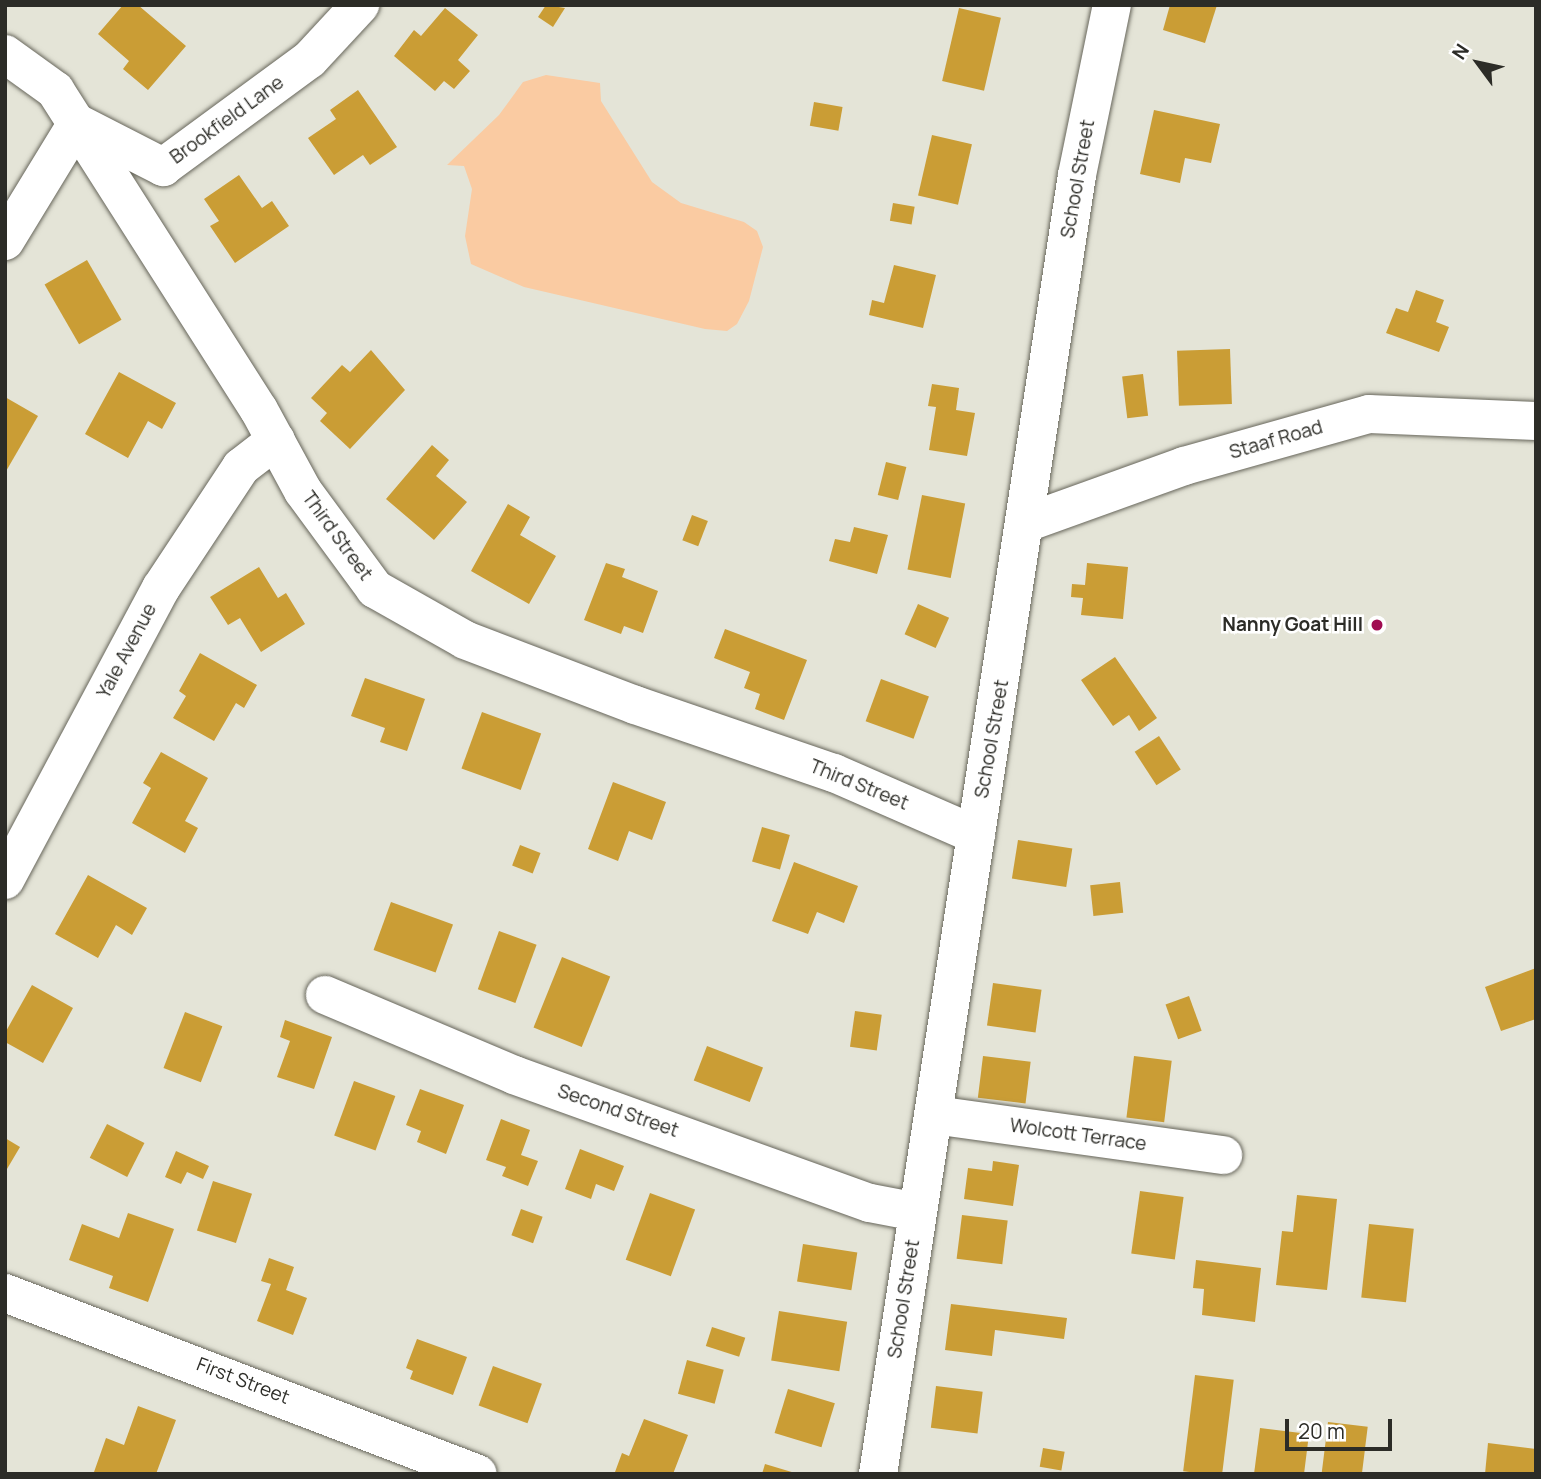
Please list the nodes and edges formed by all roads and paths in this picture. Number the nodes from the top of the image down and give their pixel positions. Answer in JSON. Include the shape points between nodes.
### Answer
{"nodes":[{"id":1,"x":360,"y":5,"type":"edge"},
{"id":2,"x":1112,"y":5,"type":"edge"},
{"id":3,"x":5,"y":54,"type":"edge"},
{"id":4,"x":76,"y":123,"type":"junction"},
{"id":5,"x":5,"y":241,"type":"edge"},
{"id":6,"x":1536,"y":421,"type":"edge"},
{"id":7,"x":275,"y":440,"type":"junction"},
{"id":8,"x":1026,"y":523,"type":"junction"},
{"id":9,"x":976,"y":835,"type":"junction"},
{"id":10,"x":5,"y":880,"type":"edge"},
{"id":11,"x":325,"y":995,"type":"dead end"},
{"id":12,"x":934,"y":1115,"type":"junction"},
{"id":13,"x":1223,"y":1155,"type":"dead end"},
{"id":14,"x":917,"y":1212,"type":"junction"},
{"id":15,"x":5,"y":1293,"type":"edge"},
{"id":16,"x":478,"y":1474,"type":"edge"},
{"id":17,"x":878,"y":1474,"type":"edge"}],
"edges":[{"from":1,"to":4,"type":"street","name":"Brookfield Lane","via":[[310,59],[163,167]]},
{"from":2,"to":8,"type":"street","name":"School Street","via":[[1077,176]]},
{"from":3,"to":4,"type":"street","name":"Third Street","via":[[55,90]]},
{"from":4,"to":5,"type":"street"},
{"from":4,"to":7,"type":"street","name":"Third Street"},
{"from":6,"to":8,"type":"street","name":"Staaf Road","via":[[1369,414],[1184,466]]},
{"from":7,"to":9,"type":"street","name":"Third Street","via":[[303,491],[375,589],[443,627],[635,705],[834,773]]},
{"from":7,"to":10,"type":"street","name":"Yale Avenue","via":[[241,467],[161,588]]},
{"from":8,"to":9,"type":"street","name":"School Street"},
{"from":9,"to":12,"type":"street","name":"School Street"},
{"from":11,"to":14,"type":"street","name":"Second Street","via":[[514,1075],[870,1203]]},
{"from":12,"to":13,"type":"street","name":"Wolcott Terrace"},
{"from":12,"to":14,"type":"street","name":"School Street"},
{"from":14,"to":17,"type":"street","name":"School Street"},
{"from":15,"to":16,"type":"street","name":"First Street"}]}
